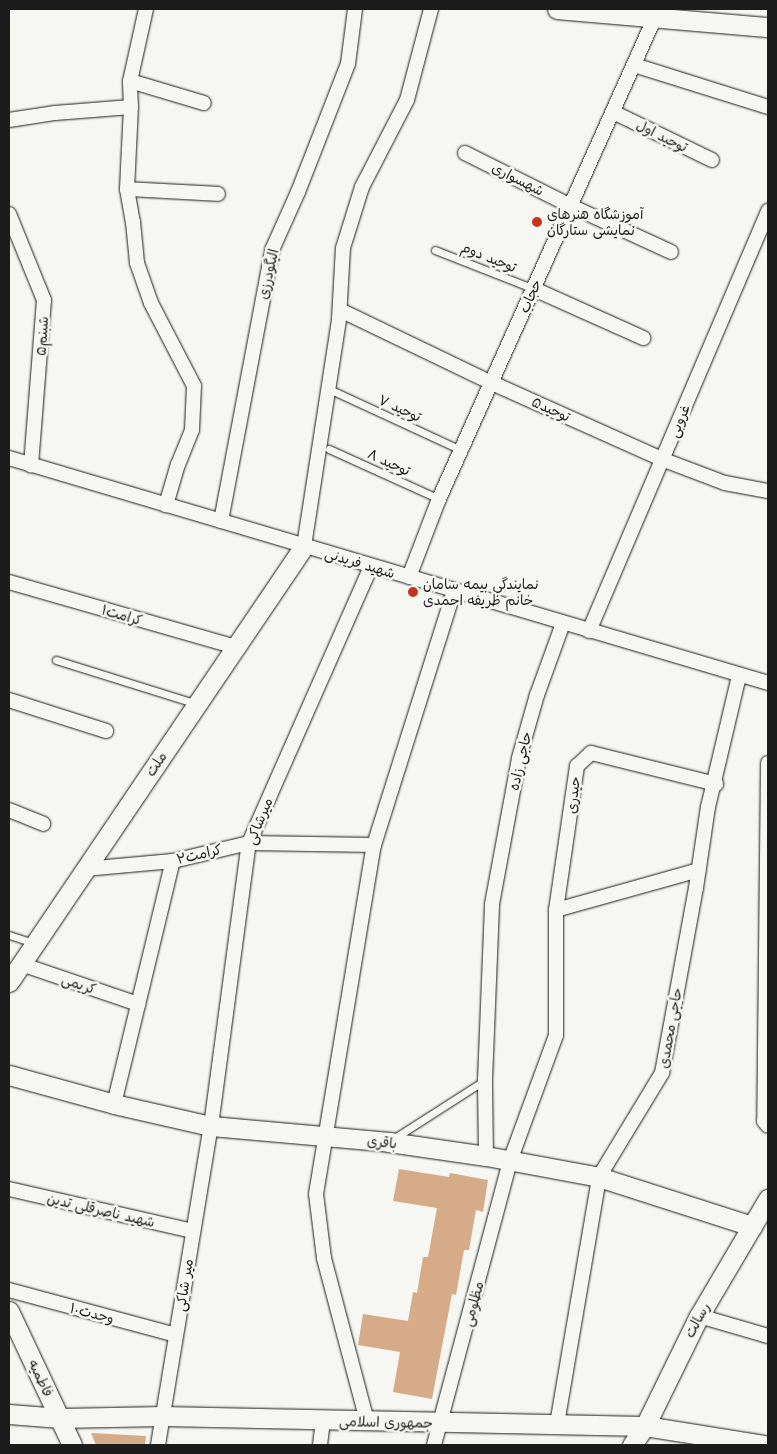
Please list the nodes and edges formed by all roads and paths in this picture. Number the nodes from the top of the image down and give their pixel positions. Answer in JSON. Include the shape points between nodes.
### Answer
{"nodes":[{"id":1,"x":146,"y":9,"type":"edge"},
{"id":2,"x":355,"y":9,"type":"edge"},
{"id":3,"x":431,"y":9,"type":"edge"},
{"id":4,"x":557,"y":9,"type":"edge"},
{"id":5,"x":696,"y":15,"type":"edge"},
{"id":6,"x":655,"y":17,"type":"junction"},
{"id":7,"x":768,"y":27,"type":"edge"},
{"id":8,"x":634,"y":64,"type":"junction"},
{"id":9,"x":130,"y":81,"type":"junction"},
{"id":10,"x":204,"y":103,"type":"dead end"},
{"id":11,"x":131,"y":107,"type":"junction"},
{"id":12,"x":768,"y":107,"type":"edge"},
{"id":13,"x":613,"y":112,"type":"junction"},
{"id":14,"x":9,"y":120,"type":"edge"},
{"id":15,"x":465,"y":152,"type":"dead end"},
{"id":16,"x":712,"y":160,"type":"dead end"},
{"id":17,"x":127,"y":189,"type":"junction"},
{"id":18,"x":218,"y":194,"type":"dead end"},
{"id":19,"x":571,"y":206,"type":"junction"},
{"id":20,"x":768,"y":211,"type":"edge"},
{"id":21,"x":9,"y":214,"type":"edge"},
{"id":22,"x":435,"y":250,"type":"dead end"},
{"id":23,"x":671,"y":252,"type":"dead end"},
{"id":24,"x":534,"y":289,"type":"junction"},
{"id":25,"x":340,"y":310,"type":"junction"},
{"id":26,"x":643,"y":338,"type":"dead end"},
{"id":27,"x":492,"y":383,"type":"junction"},
{"id":28,"x":328,"y":390,"type":"junction"},
{"id":29,"x":330,"y":449,"type":"dead end"},
{"id":30,"x":462,"y":450,"type":"junction"},
{"id":31,"x":9,"y":458,"type":"edge"},
{"id":32,"x":664,"y":460,"type":"junction"},
{"id":33,"x":32,"y":465,"type":"junction"},
{"id":34,"x":768,"y":491,"type":"edge"},
{"id":35,"x":439,"y":499,"type":"junction"},
{"id":36,"x":166,"y":505,"type":"junction"},
{"id":37,"x":221,"y":521,"type":"junction"},
{"id":38,"x":304,"y":546,"type":"junction"},
{"id":39,"x":371,"y":566,"type":"junction"},
{"id":40,"x":410,"y":577,"type":"junction"},
{"id":41,"x":9,"y":582,"type":"edge"},
{"id":42,"x":454,"y":591,"type":"junction"},
{"id":43,"x":563,"y":623,"type":"junction"},
{"id":44,"x":589,"y":631,"type":"junction"},
{"id":45,"x":236,"y":647,"type":"junction"},
{"id":46,"x":56,"y":660,"type":"dead end"},
{"id":47,"x":739,"y":676,"type":"junction"},
{"id":48,"x":768,"y":683,"type":"edge"},
{"id":49,"x":9,"y":700,"type":"edge"},
{"id":50,"x":197,"y":704,"type":"junction"},
{"id":51,"x":106,"y":731,"type":"dead end"},
{"id":52,"x":768,"y":763,"type":"edge"},
{"id":53,"x":716,"y":784,"type":"junction"},
{"id":54,"x":9,"y":810,"type":"edge"},
{"id":55,"x":43,"y":824,"type":"dead end"},
{"id":56,"x":248,"y":843,"type":"junction"},
{"id":57,"x":374,"y":845,"type":"junction"},
{"id":58,"x":172,"y":861,"type":"junction"},
{"id":59,"x":85,"y":870,"type":"junction"},
{"id":60,"x":699,"y":870,"type":"junction"},
{"id":61,"x":556,"y":910,"type":"junction"},
{"id":62,"x":9,"y":935,"type":"edge"},
{"id":63,"x":35,"y":943,"type":"junction"},
{"id":64,"x":21,"y":964,"type":"junction"},
{"id":65,"x":9,"y":982,"type":"edge"},
{"id":66,"x":138,"y":1004,"type":"junction"},
{"id":67,"x":9,"y":1075,"type":"edge"},
{"id":68,"x":486,"y":1080,"type":"junction"},
{"id":69,"x":114,"y":1104,"type":"junction"},
{"id":70,"x":211,"y":1126,"type":"junction"},
{"id":71,"x":768,"y":1126,"type":"edge"},
{"id":72,"x":327,"y":1137,"type":"junction"},
{"id":73,"x":388,"y":1142,"type":"junction"},
{"id":74,"x":486,"y":1156,"type":"junction"},
{"id":75,"x":510,"y":1161,"type":"junction"},
{"id":76,"x":599,"y":1177,"type":"junction"},
{"id":77,"x":9,"y":1188,"type":"edge"},
{"id":78,"x":768,"y":1199,"type":"edge"},
{"id":79,"x":752,"y":1226,"type":"junction"},
{"id":80,"x":193,"y":1231,"type":"junction"},
{"id":81,"x":9,"y":1290,"type":"edge"},
{"id":82,"x":9,"y":1310,"type":"edge"},
{"id":83,"x":698,"y":1316,"type":"junction"},
{"id":84,"x":176,"y":1335,"type":"junction"},
{"id":85,"x":768,"y":1336,"type":"edge"},
{"id":86,"x":9,"y":1414,"type":"edge"},
{"id":87,"x":163,"y":1416,"type":"junction"},
{"id":88,"x":60,"y":1418,"type":"junction"},
{"id":89,"x":323,"y":1420,"type":"junction"},
{"id":90,"x":367,"y":1421,"type":"junction"},
{"id":91,"x":442,"y":1422,"type":"junction"},
{"id":92,"x":558,"y":1424,"type":"junction"},
{"id":93,"x":645,"y":1426,"type":"junction"},
{"id":94,"x":72,"y":1445,"type":"edge"},
{"id":95,"x":158,"y":1445,"type":"edge"},
{"id":96,"x":320,"y":1445,"type":"edge"},
{"id":97,"x":434,"y":1445,"type":"edge"},
{"id":98,"x":632,"y":1445,"type":"edge"},
{"id":99,"x":763,"y":1445,"type":"edge"}],
"edges":[{"from":1,"to":9,"type":"street"},
{"from":2,"to":37,"type":"street","name":"الیگودرزی","via":[[348,64],[272,250]]},
{"from":3,"to":25,"type":"street","via":[[407,100],[362,186],[343,248]]},
{"from":4,"to":6,"type":"street"},
{"from":5,"to":6,"type":"street"},
{"from":5,"to":7,"type":"street"},
{"from":6,"to":8,"type":"street","name":"حجاب"},
{"from":8,"to":12,"type":"street"},
{"from":8,"to":13,"type":"street","name":"حجاب"},
{"from":9,"to":10,"type":"street"},
{"from":9,"to":11,"type":"street"},
{"from":11,"to":14,"type":"street"},
{"from":11,"to":17,"type":"street"},
{"from":13,"to":16,"type":"street","name":"توحید اول"},
{"from":13,"to":19,"type":"street","name":"حجاب"},
{"from":15,"to":19,"type":"street","name":"شهسواری"},
{"from":17,"to":18,"type":"street"},
{"from":17,"to":36,"type":"street","via":[[137,263],[151,303],[194,386],[192,430]]},
{"from":19,"to":23,"type":"street","name":"شهسواری"},
{"from":19,"to":24,"type":"street","name":"حجاب"},
{"from":20,"to":32,"type":"street","name":"غروبی"},
{"from":21,"to":33,"type":"street","name":"شبنم۵","via":[[44,300]]},
{"from":22,"to":24,"type":"lane","name":"توحید دوم"},
{"from":24,"to":26,"type":"street"},
{"from":24,"to":27,"type":"street","name":"حجاب"},
{"from":25,"to":27,"type":"street","name":"توحید۵"},
{"from":25,"to":28,"type":"street"},
{"from":27,"to":30,"type":"street","name":"حجاب"},
{"from":27,"to":32,"type":"street","name":"توحید۵"},
{"from":28,"to":30,"type":"lane","name":"توحید ۷"},
{"from":28,"to":38,"type":"street"},
{"from":29,"to":35,"type":"lane","name":"توحید ۸"},
{"from":30,"to":35,"type":"street","name":"حجاب"},
{"from":31,"to":33,"type":"street","name":"شهید فریدنی"},
{"from":32,"to":34,"type":"street","name":"توحید۵","via":[[725,483]]},
{"from":32,"to":44,"type":"street","name":"غروبی"},
{"from":33,"to":36,"type":"street","name":"شهید فریدنی"},
{"from":35,"to":40,"type":"street","name":"حجاب"},
{"from":36,"to":37,"type":"street","name":"شهید فریدنی"},
{"from":37,"to":38,"type":"street","name":"شهید فریدنی"},
{"from":38,"to":39,"type":"street","name":"شهید فریدنی"},
{"from":38,"to":45,"type":"street","name":"ملت"},
{"from":39,"to":40,"type":"street","name":"شهید فریدنی"},
{"from":39,"to":56,"type":"street","name":"میرشاکی"},
{"from":40,"to":42,"type":"street","name":"شهید فریدنی"},
{"from":41,"to":45,"type":"street","name":"کرامت۱"},
{"from":42,"to":43,"type":"street","name":"شهید فریدنی"},
{"from":42,"to":57,"type":"street"},
{"from":43,"to":44,"type":"street","name":"شهید فریدنی"},
{"from":43,"to":68,"type":"street","name":"حاجی زاده","via":[[519,758],[492,904]]},
{"from":44,"to":47,"type":"street","name":"شهید فریدنی"},
{"from":45,"to":50,"type":"street","name":"ملت"},
{"from":46,"to":50,"type":"lane"},
{"from":47,"to":48,"type":"street","name":"شهید فریدنی"},
{"from":47,"to":53,"type":"street","name":"حاجی محمدی"},
{"from":49,"to":51,"type":"street"},
{"from":50,"to":59,"type":"street","name":"ملت"},
{"from":52,"to":71,"type":"street","via":[[764,1122]]},
{"from":53,"to":60,"type":"street","name":"حاجی محمدی","via":[[708,807]]},
{"from":53,"to":61,"type":"street","name":"حیدری","via":[[591,753],[577,766]]},
{"from":54,"to":55,"type":"street"},
{"from":56,"to":57,"type":"street","name":"کرامت۲"},
{"from":56,"to":58,"type":"street","name":"کرامت۲"},
{"from":56,"to":70,"type":"street","name":"میرشاکی"},
{"from":57,"to":72,"type":"street"},
{"from":58,"to":59,"type":"street","name":"کرامت۲"},
{"from":58,"to":66,"type":"street"},
{"from":59,"to":63,"type":"street","name":"ملت"},
{"from":60,"to":61,"type":"street"},
{"from":60,"to":76,"type":"street","name":"حاجی محمدی","via":[[662,1073]]},
{"from":61,"to":75,"type":"street","name":"مظلومی","via":[[556,1035]]},
{"from":62,"to":63,"type":"lane"},
{"from":63,"to":64,"type":"street","name":"ملت"},
{"from":64,"to":65,"type":"street","name":"ملت"},
{"from":64,"to":66,"type":"street","name":"کریمی"},
{"from":66,"to":69,"type":"street"},
{"from":67,"to":69,"type":"street","name":"باقری"},
{"from":68,"to":73,"type":"lane"},
{"from":68,"to":74,"type":"street","name":"حاجی زاده"},
{"from":69,"to":70,"type":"street","name":"باقری"},
{"from":70,"to":72,"type":"street","name":"باقری"},
{"from":70,"to":80,"type":"street","name":"میر شاکی"},
{"from":72,"to":73,"type":"street","name":"باقری"},
{"from":72,"to":90,"type":"street","via":[[316,1194],[324,1258]]},
{"from":73,"to":74,"type":"street","name":"باقری"},
{"from":74,"to":75,"type":"street","name":"باقری"},
{"from":75,"to":76,"type":"street","name":"باقری"},
{"from":75,"to":91,"type":"street","name":"مظلومی"},
{"from":76,"to":79,"type":"street","name":"باقری"},
{"from":76,"to":92,"type":"street","name":"حاجی محمدی"},
{"from":77,"to":80,"type":"street","name":"شهید ناصرقلی تدین"},
{"from":78,"to":79,"type":"street","name":"رسالت"},
{"from":79,"to":83,"type":"street","name":"رسالت"},
{"from":80,"to":84,"type":"street","name":"میر شاکی"},
{"from":81,"to":84,"type":"street","name":"وحدت۱۰"},
{"from":82,"to":88,"type":"street","name":"فاطمیه"},
{"from":83,"to":85,"type":"street"},
{"from":83,"to":93,"type":"street","name":"رسالت"},
{"from":84,"to":87,"type":"street","name":"میر شاکی"},
{"from":86,"to":88,"type":"street","name":"جمهوری اسلامی"},
{"from":87,"to":88,"type":"street","name":"جمهوری اسلامی"},
{"from":87,"to":89,"type":"street","name":"جمهوری اسلامی"},
{"from":87,"to":95,"type":"street","name":"میر شاکی"},
{"from":88,"to":94,"type":"street","name":"فاطمیه"},
{"from":89,"to":90,"type":"street","name":"جمهوری اسلامی"},
{"from":89,"to":96,"type":"street"},
{"from":90,"to":91,"type":"street","name":"جمهوری اسلامی"},
{"from":91,"to":92,"type":"street","name":"جمهوری اسلامی"},
{"from":91,"to":97,"type":"street","name":"مظلومی"},
{"from":92,"to":93,"type":"street","name":"جمهوری اسلامی"},
{"from":93,"to":98,"type":"street","name":"رسالت"},
{"from":93,"to":99,"type":"street","name":"جمهوری اسلامی"}]}
